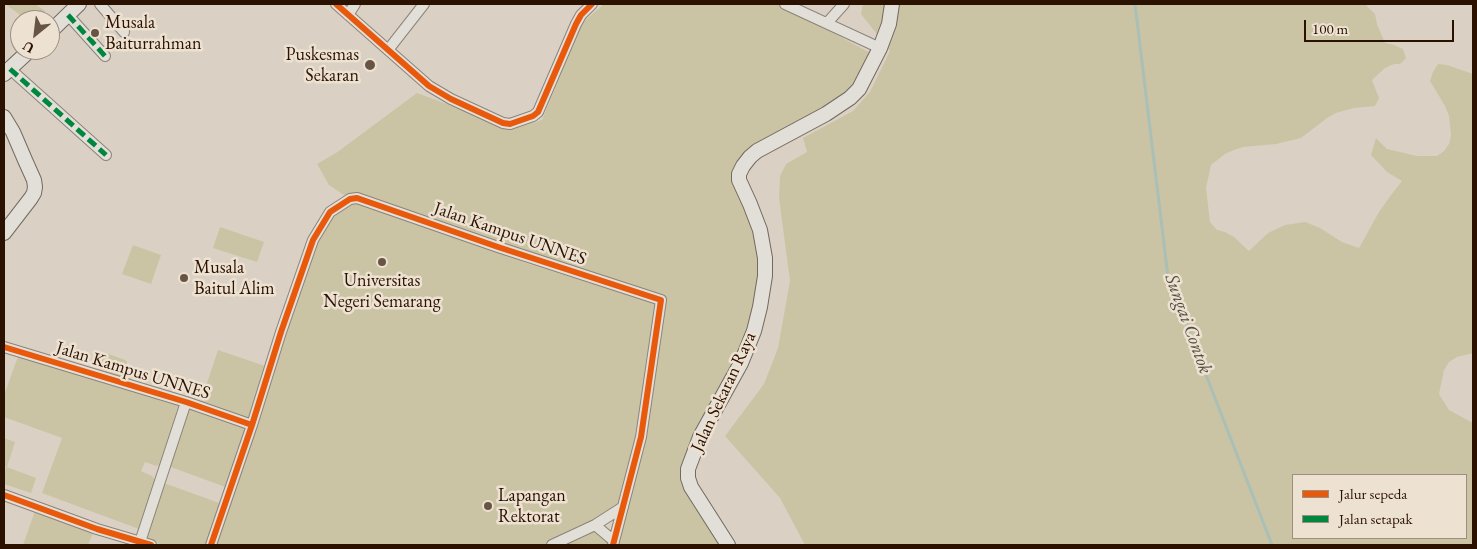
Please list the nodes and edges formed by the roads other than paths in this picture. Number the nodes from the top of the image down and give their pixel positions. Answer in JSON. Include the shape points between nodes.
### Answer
{"nodes":[{"id":1,"x":79,"y":4,"type":"edge"},
{"id":2,"x":100,"y":4,"type":"edge"},
{"id":3,"x":336,"y":4,"type":"edge"},
{"id":4,"x":355,"y":4,"type":"edge"},
{"id":5,"x":424,"y":4,"type":"edge"},
{"id":6,"x":592,"y":4,"type":"edge"},
{"id":7,"x":785,"y":4,"type":"edge"},
{"id":8,"x":844,"y":4,"type":"edge"},
{"id":9,"x":892,"y":4,"type":"edge"},
{"id":10,"x":798,"y":6,"type":"edge"},
{"id":11,"x":68,"y":14,"type":"junction"},
{"id":12,"x":348,"y":15,"type":"junction"},
{"id":13,"x":60,"y":22,"type":"edge"},
{"id":14,"x":827,"y":23,"type":"junction"},
{"id":15,"x":124,"y":32,"type":"dead end"},
{"id":16,"x":880,"y":48,"type":"junction"},
{"id":17,"x":388,"y":50,"type":"junction"},
{"id":18,"x":105,"y":56,"type":"dead end"},
{"id":19,"x":19,"y":60,"type":"edge"},
{"id":20,"x":7,"y":71,"type":"edge"},
{"id":21,"x":4,"y":117,"type":"edge"},
{"id":22,"x":106,"y":155,"type":"dead end"},
{"id":23,"x":4,"y":233,"type":"edge"},
{"id":24,"x":4,"y":346,"type":"edge"},
{"id":25,"x":186,"y":402,"type":"junction"},
{"id":26,"x":252,"y":425,"type":"junction"},
{"id":27,"x":4,"y":495,"type":"edge"},
{"id":28,"x":623,"y":506,"type":"junction"},
{"id":29,"x":595,"y":525,"type":"junction"},
{"id":30,"x":140,"y":542,"type":"junction"},
{"id":31,"x":613,"y":543,"type":"edge"},
{"id":32,"x":151,"y":545,"type":"edge"},
{"id":33,"x":212,"y":545,"type":"edge"},
{"id":34,"x":552,"y":545,"type":"edge"},
{"id":35,"x":728,"y":545,"type":"edge"}],
"edges":[{"from":1,"to":11,"type":"main road"},
{"from":2,"to":15,"type":"street"},
{"from":3,"to":12,"type":"street"},
{"from":4,"to":12,"type":"street"},
{"from":5,"to":17,"type":"street"},
{"from":6,"to":17,"type":"street","via":[[576,24],[538,112],[510,124],[429,86]]},
{"from":7,"to":10,"type":"street"},
{"from":8,"to":14,"type":"street"},
{"from":9,"to":16,"type":"main road","name":"Jalan Sekaran Raya"},
{"from":10,"to":14,"type":"street"},
{"from":11,"to":13,"type":"main road"},
{"from":11,"to":18,"type":"street"},
{"from":12,"to":17,"type":"street"},
{"from":14,"to":16,"type":"street"},
{"from":16,"to":35,"type":"main road","name":"Jalan Sekaran Raya","via":[[859,89],[850,98],[757,150],[739,174],[760,230],[765,258],[760,307],[741,363],[700,437],[688,469],[692,487]]},
{"from":19,"to":20,"type":"main road"},
{"from":20,"to":22,"type":"street"},
{"from":21,"to":23,"type":"main road","via":[[34,180],[34,193]]},
{"from":24,"to":25,"type":"street","name":"Jalan Kampus UNNES"},
{"from":25,"to":26,"type":"street","name":"Jalan Kampus UNNES"},
{"from":25,"to":30,"type":"street"},
{"from":26,"to":28,"type":"street","name":"Jalan Kampus UNNES","via":[[313,240],[330,212],[357,198],[662,300],[641,437]]},
{"from":26,"to":33,"type":"street","name":"Jalan Kampus UNNES"},
{"from":27,"to":30,"type":"street"},
{"from":28,"to":29,"type":"street"},
{"from":28,"to":31,"type":"street","name":"Jalan Kampus UNNES"},
{"from":29,"to":31,"type":"street","name":"Jalan Kampus UNNES"},
{"from":29,"to":34,"type":"street"},
{"from":30,"to":32,"type":"street"}]}
